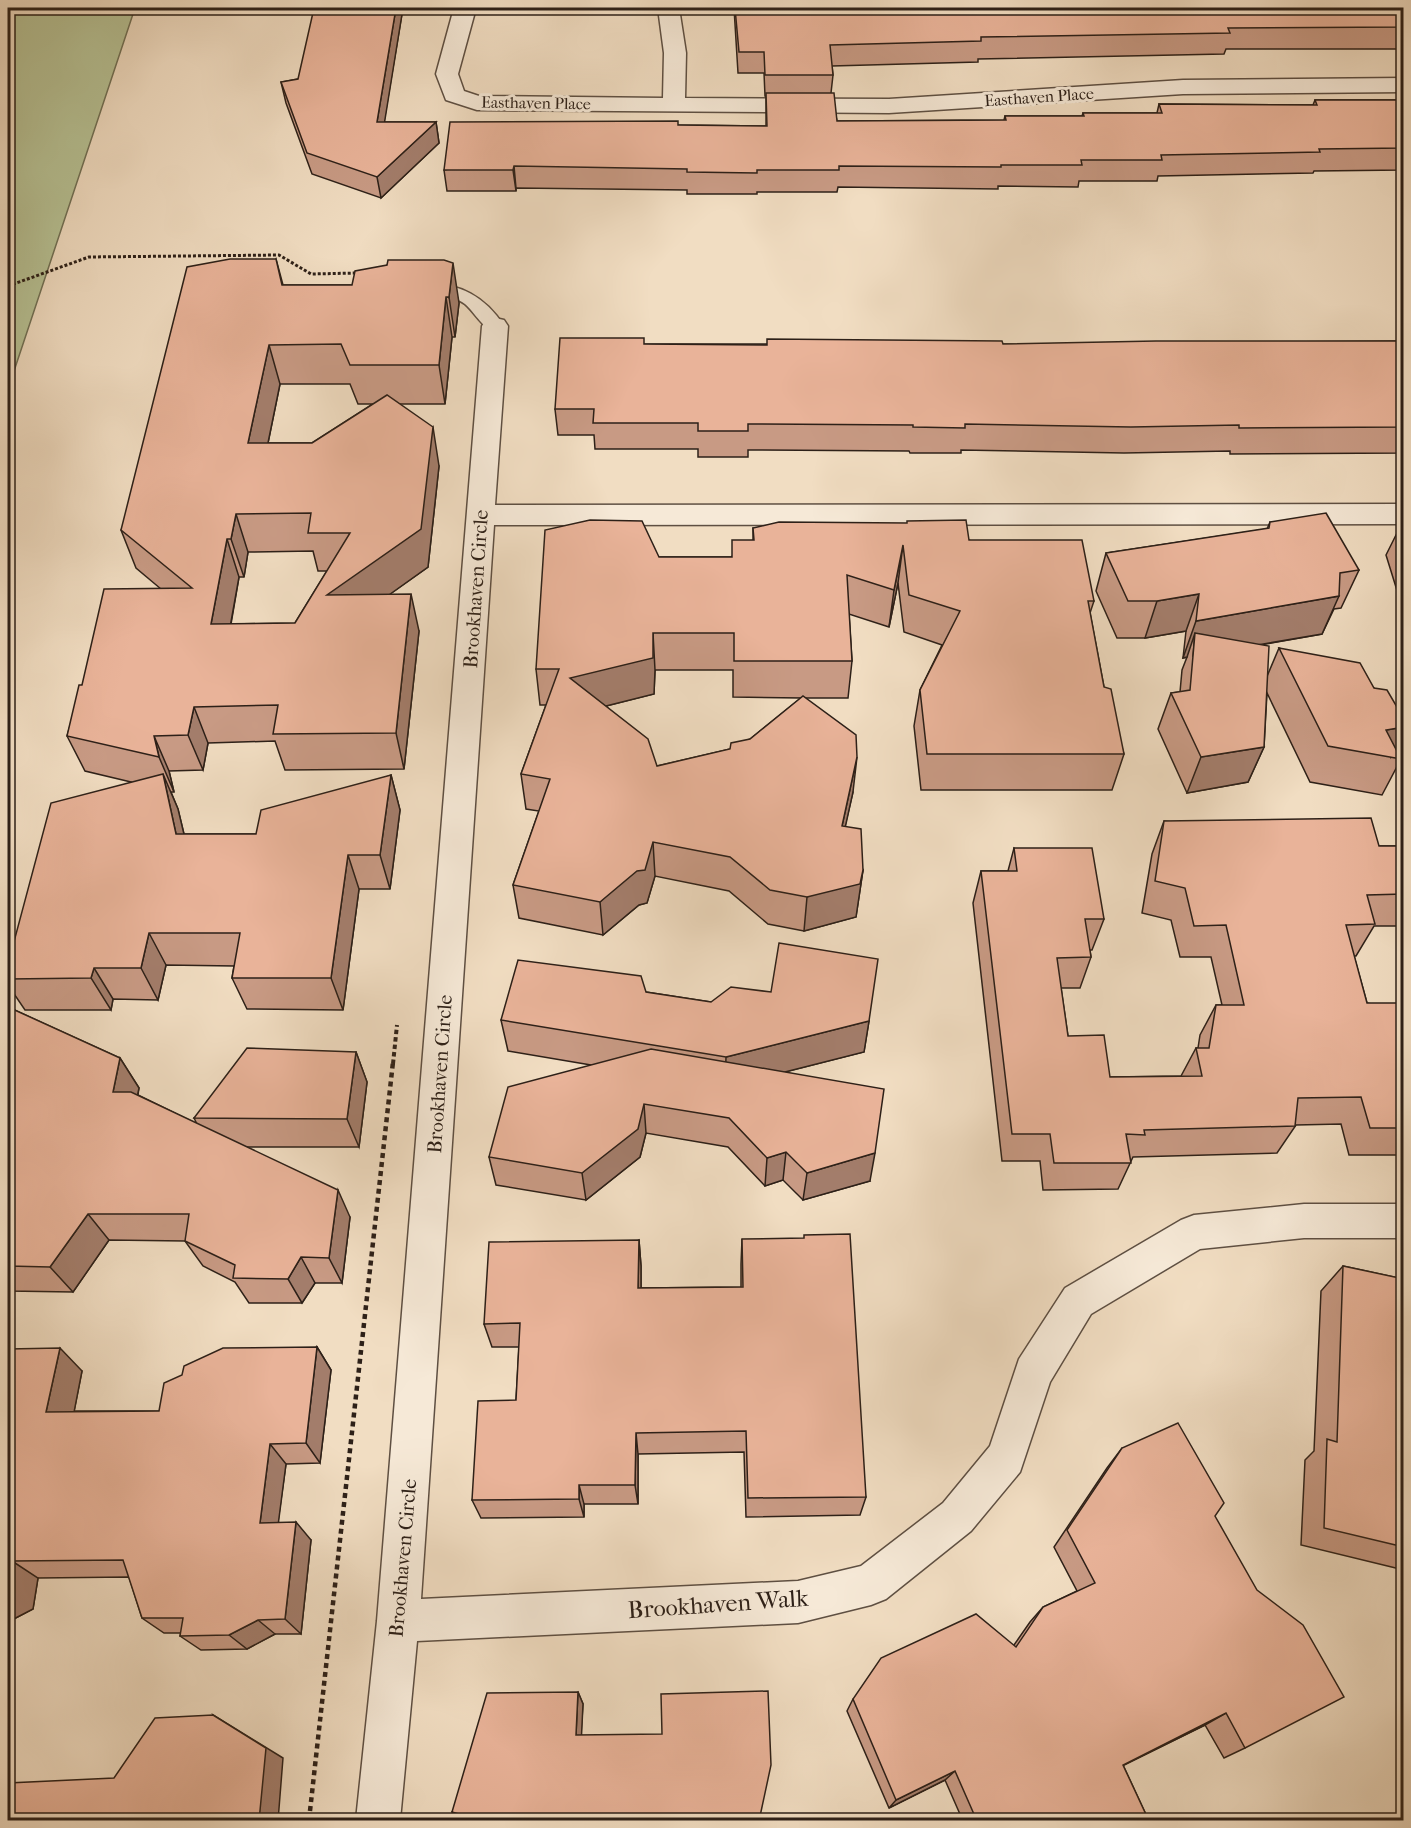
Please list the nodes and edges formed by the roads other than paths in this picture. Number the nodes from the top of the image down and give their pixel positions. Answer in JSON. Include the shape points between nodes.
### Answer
{"nodes":[{"id":1,"x":465,"y":8,"type":"edge"},
{"id":2,"x":668,"y":8,"type":"edge"},
{"id":3,"x":1404,"y":86,"type":"edge"},
{"id":4,"x":674,"y":105,"type":"junction"},
{"id":5,"x":412,"y":288,"type":"edge"},
{"id":6,"x":495,"y":326,"type":"joint"},
{"id":7,"x":1404,"y":514,"type":"edge"},
{"id":8,"x":482,"y":515,"type":"junction"},
{"id":9,"x":1404,"y":1221,"type":"edge"},
{"id":10,"x":398,"y":1621,"type":"junction"},
{"id":11,"x":378,"y":1821,"type":"edge"}],
"edges":[{"from":1,"to":4,"type":"street","name":"Easthaven Place","via":[[447,74],[454,95],[477,103]]},
{"from":2,"to":4,"type":"street","via":[[675,53]]},
{"from":3,"to":4,"type":"street","name":"Easthaven Place","via":[[1183,87],[889,106]]},
{"from":5,"to":6,"type":"lane","via":[[446,288],[474,300]]},
{"from":6,"to":8,"type":"street","name":"Brookhaven Circle"},
{"from":7,"to":8,"type":"street"},
{"from":8,"to":10,"type":"street","name":"Brookhaven Circle"},
{"from":9,"to":10,"type":"street","name":"Brookhaven Walk","via":[[1304,1221],[1194,1232],[1078,1301],[1033,1373],[1006,1458],[957,1517],[871,1584],[798,1602]]},
{"from":10,"to":11,"type":"street","name":"Brookhaven Circle"}]}
